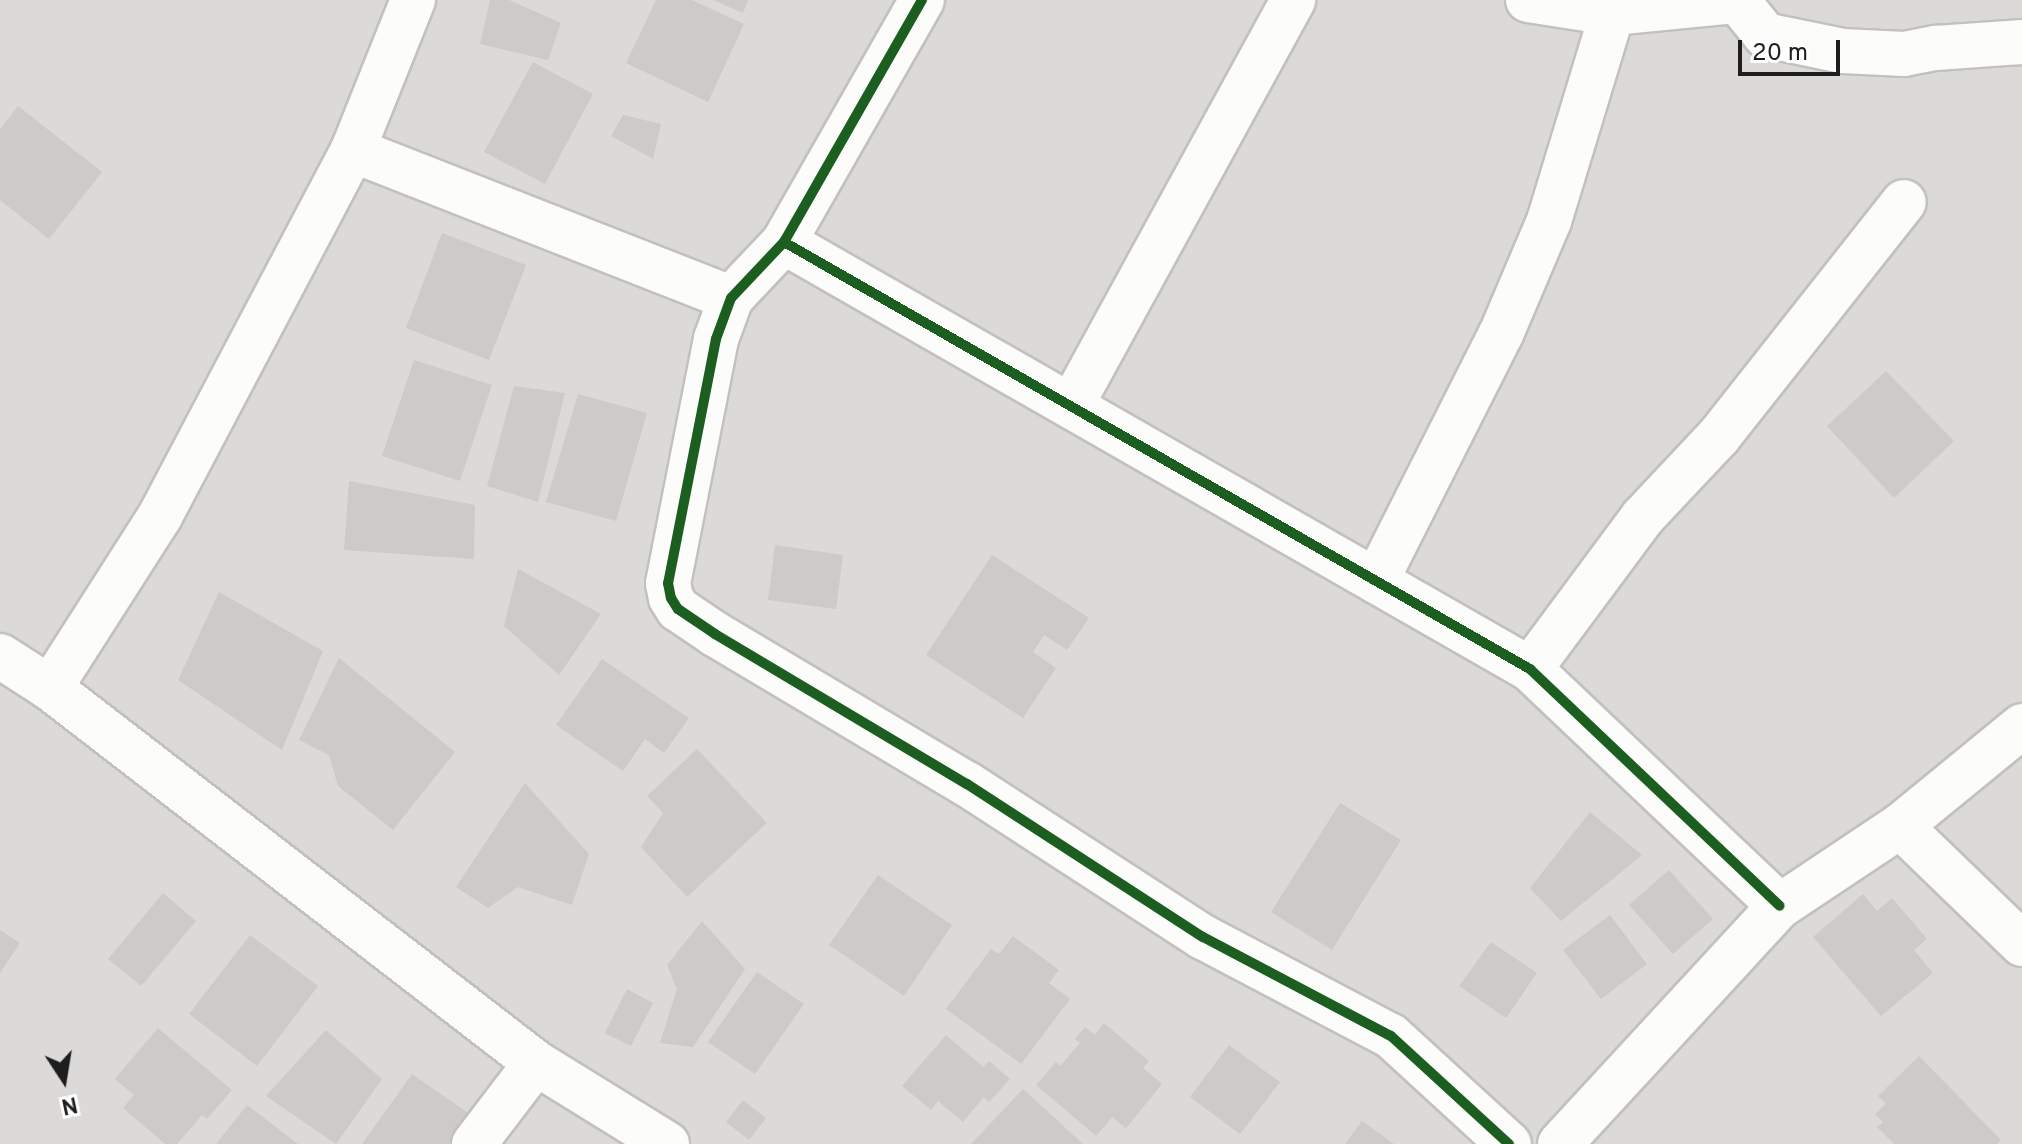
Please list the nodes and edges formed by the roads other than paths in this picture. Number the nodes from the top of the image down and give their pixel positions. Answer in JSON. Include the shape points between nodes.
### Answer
{"nodes":[{"id":1,"x":413,"y":0,"type":"edge"},
{"id":2,"x":922,"y":0,"type":"edge"},
{"id":3,"x":1293,"y":0,"type":"edge"},
{"id":4,"x":1528,"y":0,"type":"edge"},
{"id":5,"x":1737,"y":1,"type":"edge"},
{"id":6,"x":1612,"y":13,"type":"junction"},
{"id":7,"x":2022,"y":42,"type":"edge"},
{"id":8,"x":353,"y":150,"type":"junction"},
{"id":9,"x":1904,"y":202,"type":"dead end"},
{"id":10,"x":784,"y":242,"type":"junction"},
{"id":11,"x":731,"y":298,"type":"junction"},
{"id":12,"x":1071,"y":406,"type":"junction"},
{"id":13,"x":1376,"y":581,"type":"junction"},
{"id":14,"x":0,"y":656,"type":"edge"},
{"id":15,"x":1530,"y":669,"type":"junction"},
{"id":16,"x":50,"y":688,"type":"junction"},
{"id":17,"x":2022,"y":726,"type":"edge"},
{"id":18,"x":1900,"y":826,"type":"junction"},
{"id":19,"x":1780,"y":906,"type":"junction"},
{"id":20,"x":2022,"y":944,"type":"edge"},
{"id":21,"x":536,"y":1063,"type":"junction"},
{"id":22,"x":474,"y":1144,"type":"edge"},
{"id":23,"x":667,"y":1144,"type":"edge"},
{"id":24,"x":1509,"y":1144,"type":"edge"},
{"id":25,"x":1560,"y":1144,"type":"edge"}],
"edges":[{"from":1,"to":8,"type":"street"},
{"from":2,"to":10,"type":"street"},
{"from":3,"to":12,"type":"street"},
{"from":4,"to":6,"type":"street"},
{"from":5,"to":6,"type":"street"},
{"from":5,"to":7,"type":"street","via":[[1765,35],[1843,51],[1904,54]]},
{"from":6,"to":13,"type":"street","via":[[1549,221],[1501,334]]},
{"from":8,"to":11,"type":"street"},
{"from":8,"to":16,"type":"street","via":[[160,516]]},
{"from":9,"to":15,"type":"street","via":[[1719,436],[1642,518]]},
{"from":10,"to":11,"type":"street"},
{"from":10,"to":12,"type":"street"},
{"from":11,"to":24,"type":"street","via":[[716,339],[668,583],[678,609],[967,784],[1203,937],[1391,1036]]},
{"from":12,"to":13,"type":"street"},
{"from":13,"to":15,"type":"street"},
{"from":14,"to":16,"type":"street"},
{"from":15,"to":19,"type":"street"},
{"from":16,"to":21,"type":"street"},
{"from":17,"to":18,"type":"street"},
{"from":18,"to":19,"type":"street"},
{"from":18,"to":20,"type":"street"},
{"from":19,"to":25,"type":"street"},
{"from":21,"to":22,"type":"street"},
{"from":21,"to":23,"type":"street"}]}
